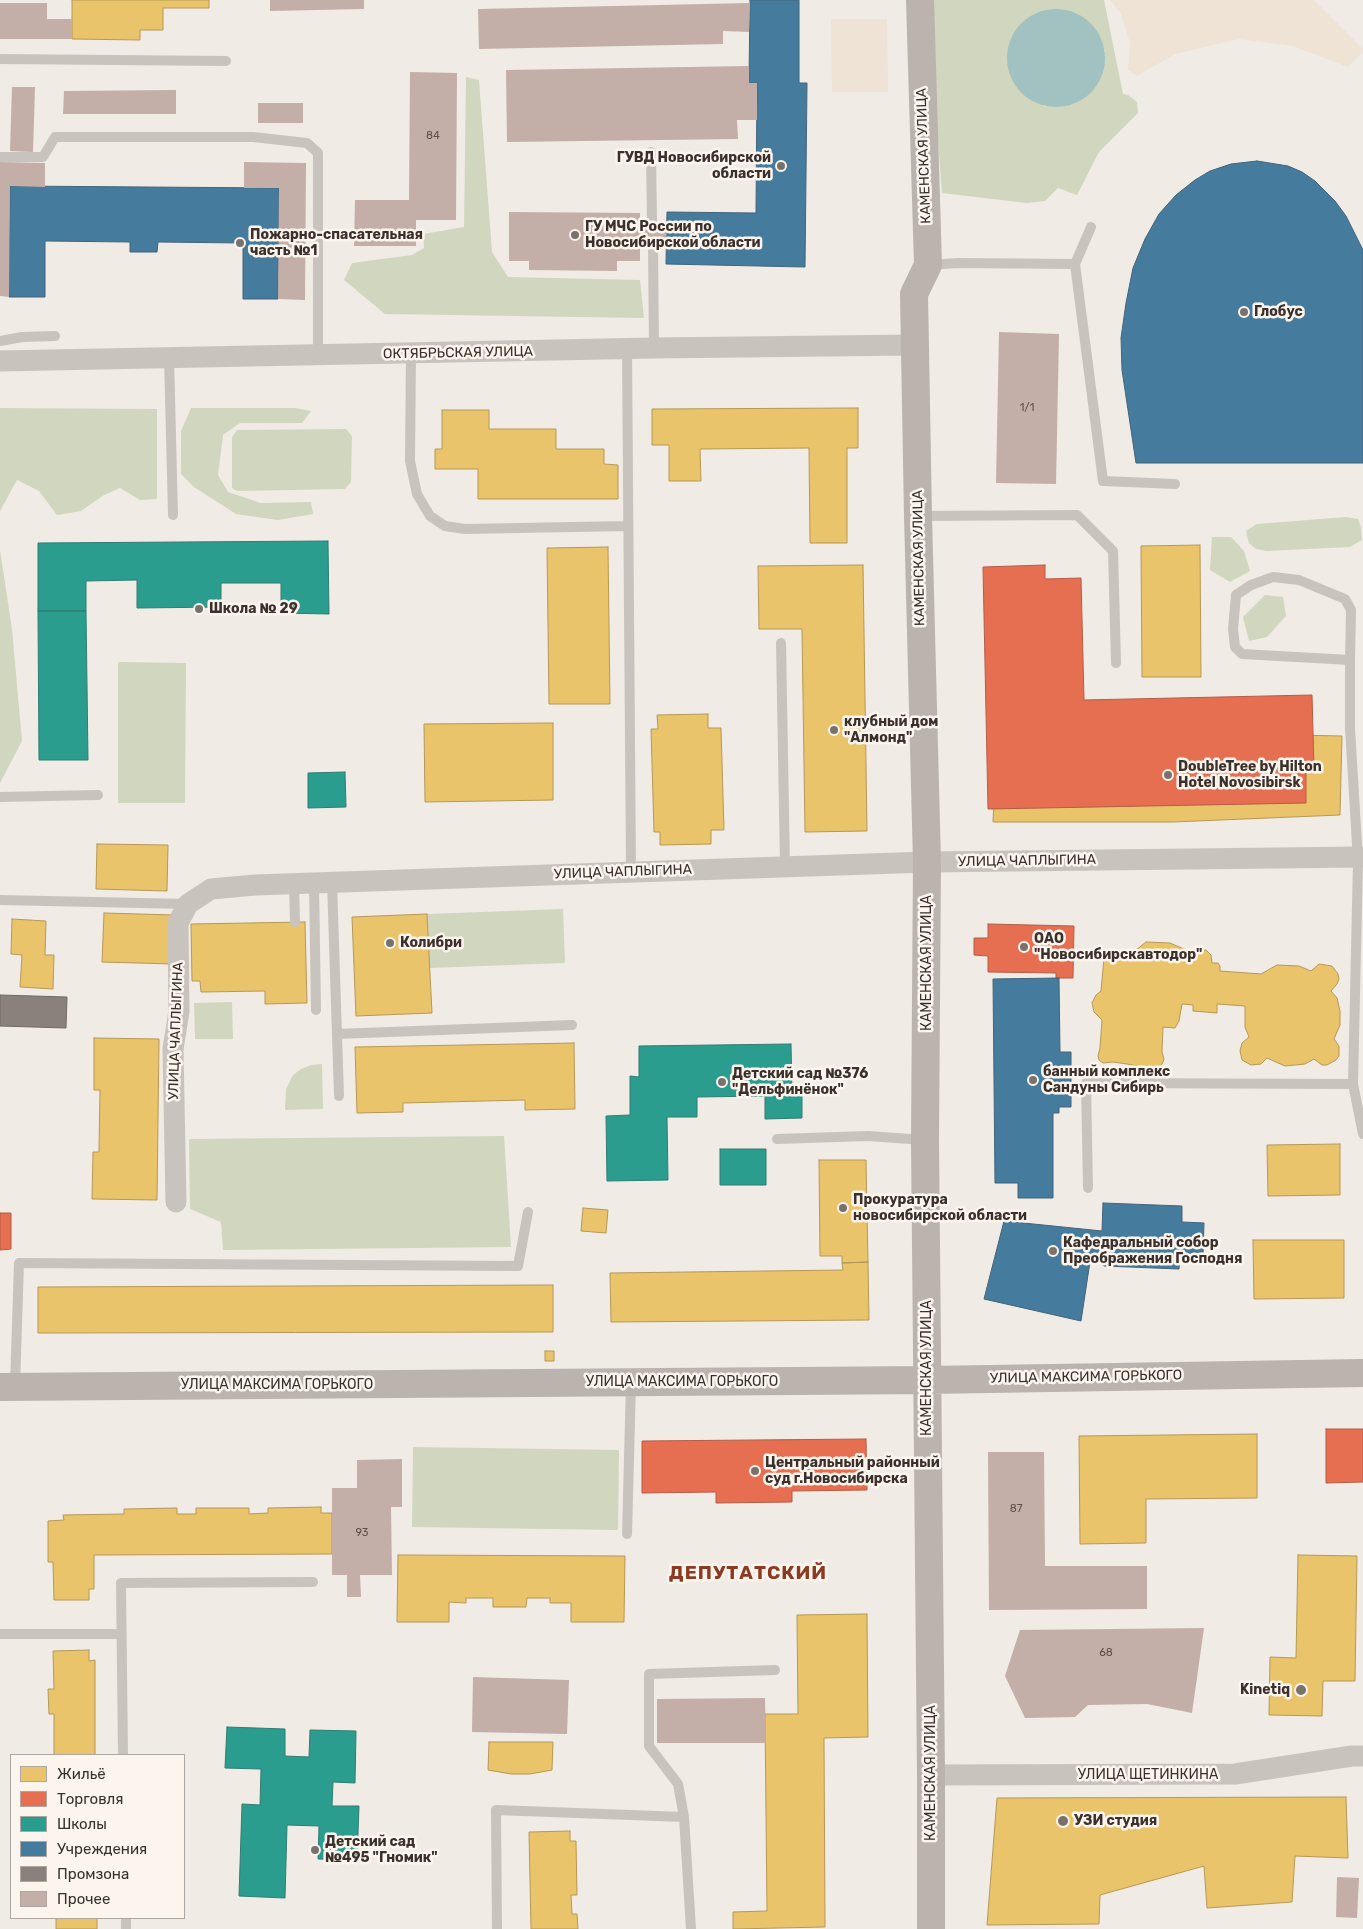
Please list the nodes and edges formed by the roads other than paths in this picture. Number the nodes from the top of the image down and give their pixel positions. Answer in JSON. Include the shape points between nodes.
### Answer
{"nodes":[{"id":1,"x":920,"y":0,"type":"edge"},
{"id":2,"x":0,"y":59,"type":"edge"},
{"id":3,"x":226,"y":61,"type":"dead end"},
{"id":4,"x":651,"y":152,"type":"dead end"},
{"id":5,"x":0,"y":157,"type":"edge"},
{"id":6,"x":652,"y":223,"type":"dead end"},
{"id":7,"x":1091,"y":227,"type":"dead end"},
{"id":8,"x":653,"y":248,"type":"dead end"},
{"id":9,"x":1075,"y":264,"type":"junction"},
{"id":10,"x":928,"y":266,"type":"junction"},
{"id":11,"x":55,"y":336,"type":"dead end"},
{"id":12,"x":0,"y":341,"type":"edge"},
{"id":13,"x":915,"y":345,"type":"junction"},
{"id":14,"x":627,"y":348,"type":"junction"},
{"id":15,"x":654,"y":348,"type":"junction"},
{"id":16,"x":411,"y":354,"type":"junction"},
{"id":17,"x":318,"y":356,"type":"junction"},
{"id":18,"x":170,"y":357,"type":"junction"},
{"id":19,"x":0,"y":361,"type":"edge"},
{"id":20,"x":1175,"y":484,"type":"dead end"},
{"id":21,"x":173,"y":515,"type":"dead end"},
{"id":22,"x":918,"y":516,"type":"junction"},
{"id":23,"x":628,"y":526,"type":"junction"},
{"id":24,"x":781,"y":643,"type":"dead end"},
{"id":25,"x":1350,"y":660,"type":"junction"},
{"id":26,"x":1116,"y":663,"type":"dead end"},
{"id":27,"x":98,"y":795,"type":"dead end"},
{"id":28,"x":0,"y":797,"type":"edge"},
{"id":29,"x":1360,"y":857,"type":"edge"},
{"id":30,"x":928,"y":862,"type":"junction"},
{"id":31,"x":785,"y":867,"type":"junction"},
{"id":32,"x":631,"y":872,"type":"junction"},
{"id":33,"x":313,"y":883,"type":"junction"},
{"id":34,"x":0,"y":900,"type":"edge"},
{"id":35,"x":188,"y":904,"type":"junction"},
{"id":36,"x":294,"y":922,"type":"dead end"},
{"id":37,"x":316,"y":1010,"type":"dead end"},
{"id":38,"x":572,"y":1025,"type":"dead end"},
{"id":39,"x":337,"y":1034,"type":"junction"},
{"id":40,"x":1353,"y":1084,"type":"junction"},
{"id":41,"x":339,"y":1096,"type":"dead end"},
{"id":42,"x":1363,"y":1134,"type":"edge"},
{"id":43,"x":777,"y":1139,"type":"dead end"},
{"id":44,"x":926,"y":1140,"type":"junction"},
{"id":45,"x":1088,"y":1188,"type":"dead end"},
{"id":46,"x":176,"y":1202,"type":"dead end"},
{"id":47,"x":528,"y":1212,"type":"dead end"},
{"id":48,"x":1363,"y":1373,"type":"edge"},
{"id":49,"x":927,"y":1380,"type":"junction"},
{"id":50,"x":631,"y":1382,"type":"junction"},
{"id":51,"x":7,"y":1387,"type":"edge"},
{"id":52,"x":627,"y":1534,"type":"dead end"},
{"id":53,"x":313,"y":1582,"type":"dead end"},
{"id":54,"x":0,"y":1634,"type":"edge"},
{"id":55,"x":121,"y":1634,"type":"junction"},
{"id":56,"x":775,"y":1670,"type":"dead end"},
{"id":57,"x":123,"y":1754,"type":"edge"},
{"id":58,"x":1363,"y":1756,"type":"edge"},
{"id":59,"x":931,"y":1775,"type":"junction"},
{"id":60,"x":684,"y":1817,"type":"junction"},
{"id":61,"x":497,"y":1929,"type":"edge"},
{"id":62,"x":690,"y":1929,"type":"edge"},
{"id":63,"x":930,"y":1929,"type":"edge"}],
"edges":[{"from":1,"to":10,"type":"street","name":"КАМЕНСКАЯ УЛИЦА"},
{"from":2,"to":3,"type":"lane"},
{"from":4,"to":6,"type":"lane"},
{"from":5,"to":17,"type":"lane","via":[[42,157],[55,137],[253,137],[308,143],[318,153]]},
{"from":7,"to":9,"type":"lane"},
{"from":8,"to":15,"type":"lane"},
{"from":9,"to":10,"type":"lane"},
{"from":9,"to":20,"type":"lane","via":[[1103,481]]},
{"from":10,"to":13,"type":"street","name":"КАМЕНСКАЯ УЛИЦА","via":[[914,294]]},
{"from":11,"to":12,"type":"lane"},
{"from":13,"to":15,"type":"street","name":"ОКТЯБРЬСКАЯ УЛИЦА"},
{"from":13,"to":22,"type":"street","name":"КАМЕНСКАЯ УЛИЦА"},
{"from":14,"to":15,"type":"street","name":"ОКТЯБРЬСКАЯ УЛИЦА"},
{"from":14,"to":16,"type":"street","name":"ОКТЯБРЬСКАЯ УЛИЦА"},
{"from":14,"to":23,"type":"lane"},
{"from":16,"to":17,"type":"street","name":"ОКТЯБРЬСКАЯ УЛИЦА"},
{"from":16,"to":23,"type":"lane","via":[[410,460],[417,494],[430,516],[445,526],[465,529]]},
{"from":17,"to":18,"type":"street","name":"ОКТЯБРЬСКАЯ УЛИЦА"},
{"from":18,"to":19,"type":"street","name":"ОКТЯБРЬСКАЯ УЛИЦА"},
{"from":18,"to":21,"type":"lane"},
{"from":22,"to":26,"type":"lane","via":[[1077,515],[1113,551]]},
{"from":22,"to":30,"type":"street","name":"КАМЕНСКАЯ УЛИЦА"},
{"from":23,"to":32,"type":"lane"},
{"from":24,"to":31,"type":"lane"},
{"from":25,"to":25,"type":"lane","via":[[1351,610],[1345,599],[1299,580],[1273,577],[1236,595],[1233,629],[1235,647],[1242,654]]},
{"from":25,"to":29,"type":"lane","via":[[1350,728]]},
{"from":27,"to":28,"type":"lane"},
{"from":29,"to":30,"type":"street","name":"УЛИЦА ЧАПЛЫГИНА"},
{"from":29,"to":40,"type":"lane"},
{"from":30,"to":31,"type":"street","name":"УЛИЦА ЧАПЛЫГИНА"},
{"from":30,"to":44,"type":"street","name":"КАМЕНСКАЯ УЛИЦА"},
{"from":31,"to":32,"type":"street","name":"УЛИЦА ЧАПЛЫГИНА"},
{"from":32,"to":33,"type":"street","name":"УЛИЦА ЧАПЛЫГИНА"},
{"from":33,"to":35,"type":"street","name":"УЛИЦА ЧАПЛЫГИНА","via":[[211,889]]},
{"from":33,"to":36,"type":"lane"},
{"from":33,"to":37,"type":"lane"},
{"from":33,"to":39,"type":"lane"},
{"from":34,"to":35,"type":"lane"},
{"from":35,"to":46,"type":"street","name":"УЛИЦА ЧАПЛЫГИНА","via":[[178,922],[179,1011],[173,1049]]},
{"from":38,"to":39,"type":"lane"},
{"from":39,"to":41,"type":"lane"},
{"from":40,"to":42,"type":"lane"},
{"from":40,"to":45,"type":"lane","via":[[1086,1083]]},
{"from":43,"to":44,"type":"lane","via":[[868,1136]]},
{"from":44,"to":49,"type":"street","name":"КАМЕНСКАЯ УЛИЦА"},
{"from":47,"to":51,"type":"lane","via":[[518,1266],[19,1263]]},
{"from":48,"to":49,"type":"street","name":"УЛИЦА МАКСИМА ГОРЬКОГО"},
{"from":49,"to":50,"type":"street","name":"УЛИЦА МАКСИМА ГОРЬКОГО"},
{"from":49,"to":59,"type":"street","name":"КАМЕНСКАЯ УЛИЦА"},
{"from":50,"to":51,"type":"street","name":"УЛИЦА МАКСИМА ГОРЬКОГО"},
{"from":50,"to":52,"type":"lane"},
{"from":53,"to":55,"type":"lane","via":[[121,1583]]},
{"from":54,"to":55,"type":"lane"},
{"from":55,"to":57,"type":"lane"},
{"from":56,"to":60,"type":"lane","via":[[649,1674],[649,1746],[678,1784]]},
{"from":58,"to":59,"type":"street","name":"УЛИЦА ЩЕТИНКИНА","via":[[1235,1774]]},
{"from":59,"to":63,"type":"street","name":"КАМЕНСКАЯ УЛИЦА"},
{"from":60,"to":61,"type":"lane","via":[[496,1810]]},
{"from":60,"to":62,"type":"lane"}]}
